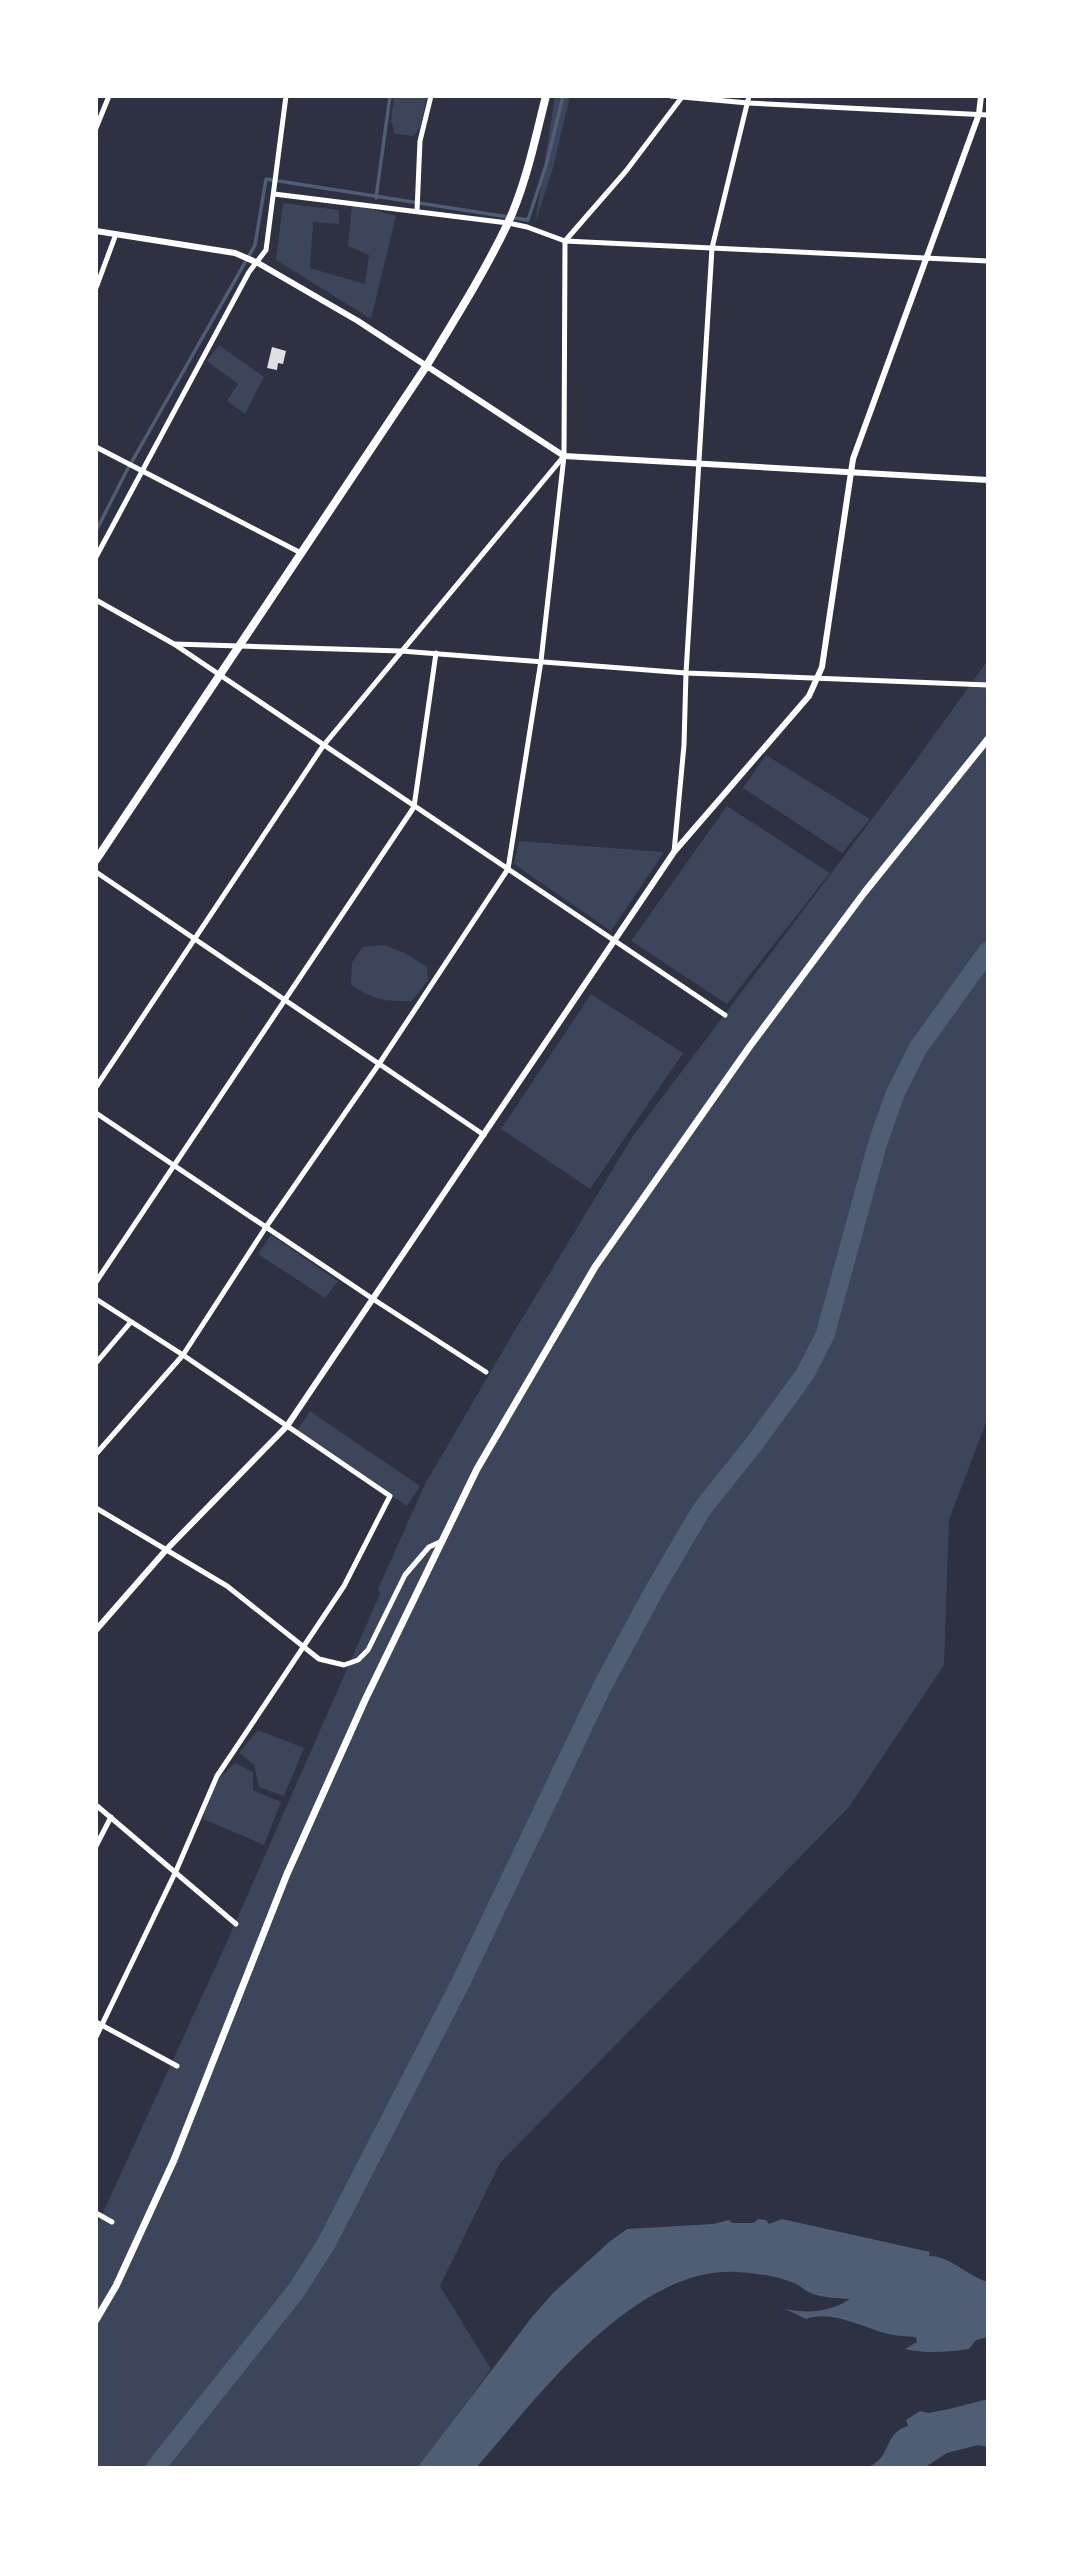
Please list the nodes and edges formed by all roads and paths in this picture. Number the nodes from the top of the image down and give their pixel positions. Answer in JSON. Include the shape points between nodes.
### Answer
{"nodes":[{"id":1,"x":109,"y":96,"type":"edge"},
{"id":2,"x":286,"y":96,"type":"edge"},
{"id":3,"x":431,"y":96,"type":"edge"},
{"id":4,"x":546,"y":96,"type":"edge"},
{"id":5,"x":671,"y":96,"type":"edge"},
{"id":6,"x":981,"y":96,"type":"edge"},
{"id":7,"x":682,"y":97,"type":"edge"},
{"id":8,"x":748,"y":99,"type":"edge"},
{"id":9,"x":979,"y":114,"type":"junction"},
{"id":10,"x":988,"y":115,"type":"edge"},
{"id":11,"x":96,"y":128,"type":"edge"},
{"id":12,"x":274,"y":194,"type":"junction"},
{"id":13,"x":417,"y":211,"type":"junction"},
{"id":14,"x":508,"y":223,"type":"junction"},
{"id":15,"x":96,"y":231,"type":"edge"},
{"id":16,"x":116,"y":234,"type":"junction"},
{"id":17,"x":565,"y":241,"type":"junction"},
{"id":18,"x":712,"y":248,"type":"junction"},
{"id":19,"x":926,"y":260,"type":"junction"},
{"id":20,"x":988,"y":261,"type":"edge"},
{"id":21,"x":258,"y":263,"type":"junction"},
{"id":22,"x":96,"y":288,"type":"edge"},
{"id":23,"x":427,"y":365,"type":"junction"},
{"id":24,"x":96,"y":447,"type":"edge"},
{"id":25,"x":564,"y":456,"type":"junction"},
{"id":26,"x":698,"y":464,"type":"junction"},
{"id":27,"x":141,"y":471,"type":"junction"},
{"id":28,"x":850,"y":472,"type":"junction"},
{"id":29,"x":988,"y":480,"type":"edge"},
{"id":30,"x":301,"y":553,"type":"junction"},
{"id":31,"x":96,"y":557,"type":"edge"},
{"id":32,"x":96,"y":600,"type":"edge"},
{"id":33,"x":174,"y":644,"type":"junction"},
{"id":34,"x":237,"y":647,"type":"junction"},
{"id":35,"x":401,"y":650,"type":"junction"},
{"id":36,"x":436,"y":653,"type":"junction"},
{"id":37,"x":541,"y":661,"type":"junction"},
{"id":38,"x":685,"y":673,"type":"junction"},
{"id":39,"x":219,"y":676,"type":"junction"},
{"id":40,"x":818,"y":680,"type":"junction"},
{"id":41,"x":988,"y":685,"type":"edge"},
{"id":42,"x":988,"y":739,"type":"edge"},
{"id":43,"x":323,"y":746,"type":"junction"},
{"id":44,"x":414,"y":807,"type":"junction"},
{"id":45,"x":674,"y":852,"type":"junction"},
{"id":46,"x":96,"y":860,"type":"edge"},
{"id":47,"x":508,"y":869,"type":"junction"},
{"id":48,"x":96,"y":872,"type":"edge"},
{"id":49,"x":196,"y":940,"type":"junction"},
{"id":50,"x":614,"y":941,"type":"junction"},
{"id":51,"x":284,"y":1001,"type":"junction"},
{"id":52,"x":725,"y":1015,"type":"dead end"},
{"id":53,"x":379,"y":1064,"type":"junction"},
{"id":54,"x":96,"y":1087,"type":"edge"},
{"id":55,"x":96,"y":1113,"type":"edge"},
{"id":56,"x":484,"y":1135,"type":"junction"},
{"id":57,"x":175,"y":1164,"type":"junction"},
{"id":58,"x":266,"y":1227,"type":"junction"},
{"id":59,"x":96,"y":1282,"type":"edge"},
{"id":60,"x":96,"y":1299,"type":"edge"},
{"id":61,"x":373,"y":1300,"type":"junction"},
{"id":62,"x":130,"y":1323,"type":"junction"},
{"id":63,"x":183,"y":1355,"type":"junction"},
{"id":64,"x":96,"y":1363,"type":"edge"},
{"id":65,"x":486,"y":1372,"type":"dead end"},
{"id":66,"x":287,"y":1426,"type":"junction"},
{"id":67,"x":96,"y":1454,"type":"edge"},
{"id":68,"x":96,"y":1508,"type":"edge"},
{"id":69,"x":440,"y":1542,"type":"junction"},
{"id":70,"x":166,"y":1550,"type":"junction"},
{"id":71,"x":96,"y":1630,"type":"edge"},
{"id":72,"x":304,"y":1648,"type":"junction"},
{"id":73,"x":96,"y":1805,"type":"edge"},
{"id":74,"x":111,"y":1817,"type":"junction"},
{"id":75,"x":96,"y":1846,"type":"edge"},
{"id":76,"x":176,"y":1871,"type":"junction"},
{"id":77,"x":236,"y":1924,"type":"dead end"},
{"id":78,"x":99,"y":2024,"type":"edge"},
{"id":79,"x":96,"y":2037,"type":"edge"},
{"id":80,"x":177,"y":2066,"type":"dead end"},
{"id":81,"x":96,"y":2213,"type":"edge"},
{"id":82,"x":112,"y":2222,"type":"dead end"},
{"id":83,"x":96,"y":2320,"type":"edge"}],
"edges":[{"from":1,"to":11,"type":"street"},
{"from":2,"to":12,"type":"street"},
{"from":3,"to":13,"type":"street","via":[[420,141]]},
{"from":4,"to":14,"type":"main road"},
{"from":5,"to":7,"type":"street"},
{"from":6,"to":9,"type":"street"},
{"from":7,"to":8,"type":"street"},
{"from":7,"to":17,"type":"street"},
{"from":8,"to":9,"type":"street"},
{"from":8,"to":18,"type":"street"},
{"from":9,"to":10,"type":"street"},
{"from":9,"to":19,"type":"street"},
{"from":12,"to":13,"type":"street"},
{"from":12,"to":21,"type":"street","via":[[266,250]]},
{"from":13,"to":14,"type":"street"},
{"from":14,"to":17,"type":"street"},
{"from":14,"to":23,"type":"main road"},
{"from":15,"to":16,"type":"street"},
{"from":16,"to":21,"type":"street","via":[[235,253]]},
{"from":16,"to":22,"type":"street"},
{"from":17,"to":18,"type":"street"},
{"from":17,"to":25,"type":"street"},
{"from":18,"to":19,"type":"street"},
{"from":18,"to":26,"type":"street"},
{"from":19,"to":20,"type":"street"},
{"from":19,"to":28,"type":"street"},
{"from":21,"to":23,"type":"street"},
{"from":21,"to":27,"type":"street"},
{"from":23,"to":25,"type":"street"},
{"from":23,"to":30,"type":"main road"},
{"from":24,"to":27,"type":"street"},
{"from":25,"to":26,"type":"street"},
{"from":25,"to":35,"type":"street"},
{"from":25,"to":37,"type":"street"},
{"from":26,"to":28,"type":"street"},
{"from":26,"to":38,"type":"street"},
{"from":27,"to":30,"type":"street"},
{"from":27,"to":31,"type":"street"},
{"from":28,"to":29,"type":"street"},
{"from":28,"to":40,"type":"street"},
{"from":30,"to":34,"type":"main road"},
{"from":32,"to":33,"type":"street"},
{"from":33,"to":34,"type":"street"},
{"from":33,"to":39,"type":"street"},
{"from":34,"to":35,"type":"street"},
{"from":34,"to":39,"type":"main road"},
{"from":35,"to":36,"type":"street"},
{"from":35,"to":43,"type":"street"},
{"from":36,"to":37,"type":"street"},
{"from":36,"to":44,"type":"street"},
{"from":37,"to":38,"type":"street"},
{"from":37,"to":47,"type":"street"},
{"from":38,"to":40,"type":"street"},
{"from":38,"to":45,"type":"street","via":[[683,773]]},
{"from":39,"to":43,"type":"street"},
{"from":39,"to":46,"type":"main road"},
{"from":40,"to":41,"type":"street"},
{"from":40,"to":45,"type":"street"},
{"from":42,"to":69,"type":"main road","via":[[758,1035],[595,1267],[477,1469]]},
{"from":43,"to":44,"type":"street"},
{"from":43,"to":49,"type":"street"},
{"from":44,"to":47,"type":"street"},
{"from":44,"to":51,"type":"street"},
{"from":45,"to":50,"type":"street"},
{"from":47,"to":50,"type":"street"},
{"from":47,"to":53,"type":"street"},
{"from":48,"to":49,"type":"street"},
{"from":49,"to":51,"type":"street"},
{"from":49,"to":54,"type":"street"},
{"from":50,"to":52,"type":"street"},
{"from":50,"to":56,"type":"street"},
{"from":51,"to":53,"type":"street"},
{"from":51,"to":57,"type":"street"},
{"from":53,"to":56,"type":"street"},
{"from":53,"to":58,"type":"street"},
{"from":55,"to":57,"type":"street"},
{"from":56,"to":61,"type":"street"},
{"from":57,"to":58,"type":"street"},
{"from":57,"to":59,"type":"street"},
{"from":58,"to":61,"type":"street"},
{"from":58,"to":63,"type":"street"},
{"from":60,"to":62,"type":"street"},
{"from":61,"to":65,"type":"street"},
{"from":61,"to":66,"type":"street"},
{"from":62,"to":63,"type":"street"},
{"from":62,"to":64,"type":"street"},
{"from":63,"to":66,"type":"street"},
{"from":63,"to":67,"type":"street"},
{"from":66,"to":70,"type":"street"},
{"from":66,"to":72,"type":"street","via":[[390,1496],[344,1586]]},
{"from":68,"to":70,"type":"street"},
{"from":69,"to":72,"type":"street","via":[[429,1547],[405,1575],[368,1650],[358,1660],[344,1665],[329,1663]]},
{"from":69,"to":83,"type":"main road","via":[[287,1874],[174,2160]]},
{"from":70,"to":71,"type":"street"},
{"from":70,"to":72,"type":"street","via":[[227,1586]]},
{"from":72,"to":76,"type":"street","via":[[217,1776]]},
{"from":73,"to":74,"type":"street"},
{"from":74,"to":75,"type":"street"},
{"from":74,"to":76,"type":"street"},
{"from":76,"to":77,"type":"street"},
{"from":76,"to":78,"type":"street"},
{"from":78,"to":79,"type":"street"},
{"from":78,"to":80,"type":"street"},
{"from":81,"to":82,"type":"street"}]}
